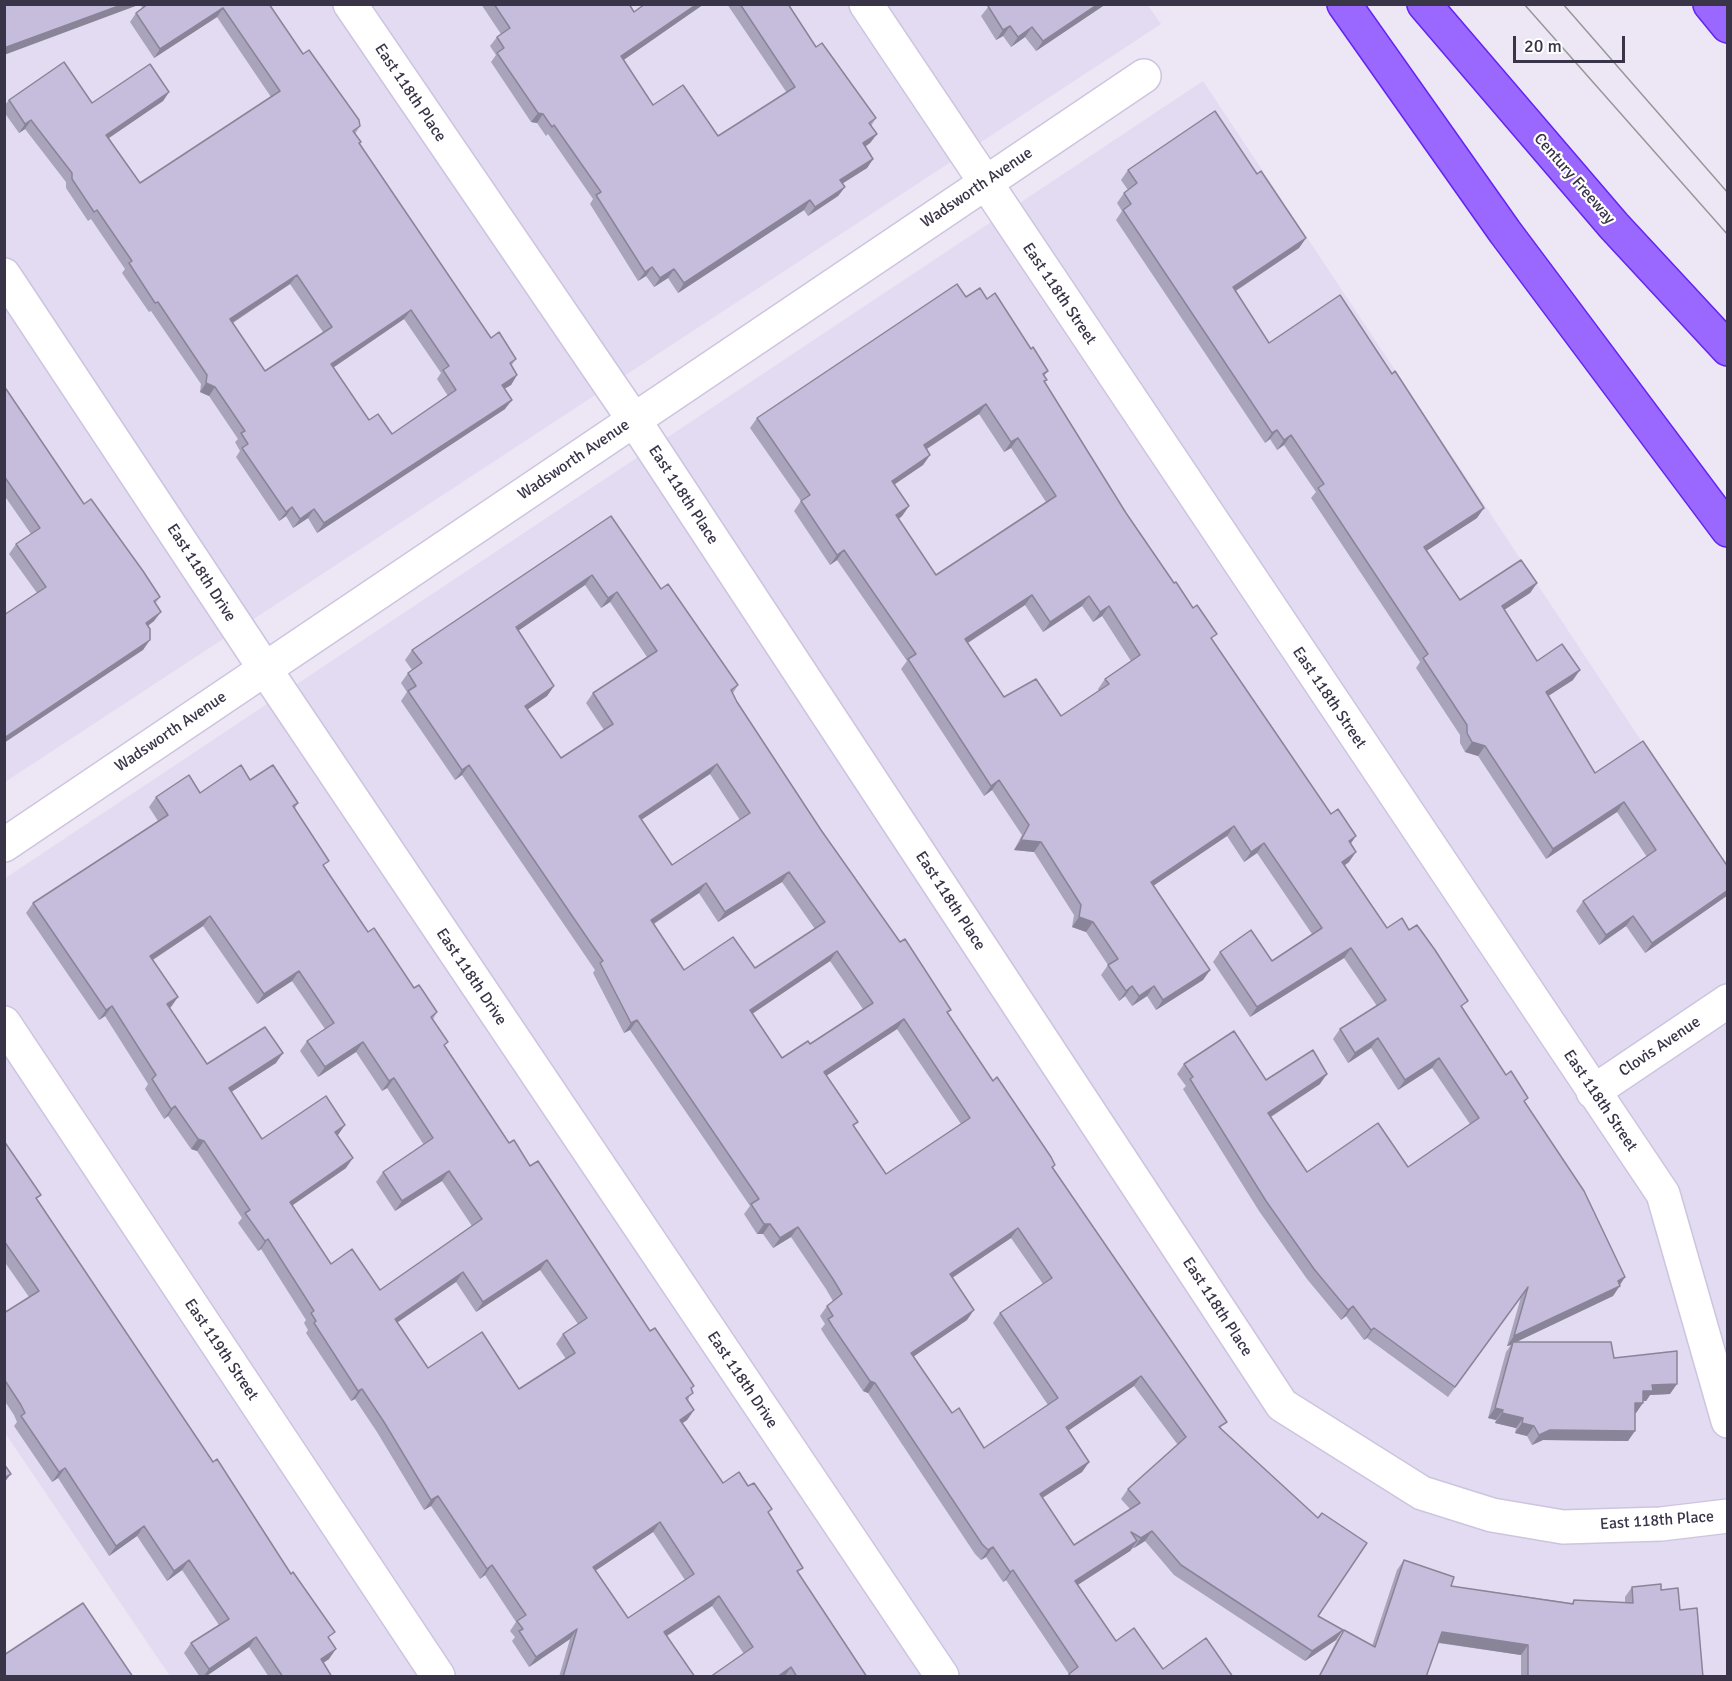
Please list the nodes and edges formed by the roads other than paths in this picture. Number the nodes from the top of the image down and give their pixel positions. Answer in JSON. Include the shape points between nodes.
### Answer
{"nodes":[{"id":1,"x":350,"y":4,"type":"edge"},
{"id":2,"x":866,"y":4,"type":"edge"},
{"id":3,"x":1344,"y":4,"type":"edge"},
{"id":4,"x":1424,"y":4,"type":"edge"},
{"id":5,"x":1710,"y":4,"type":"edge"},
{"id":6,"x":1716,"y":4,"type":"edge"},
{"id":7,"x":1728,"y":15,"type":"edge"},
{"id":8,"x":1728,"y":26,"type":"edge"},
{"id":9,"x":1144,"y":76,"type":"dead end"},
{"id":10,"x":984,"y":183,"type":"junction"},
{"id":11,"x":4,"y":274,"type":"edge"},
{"id":12,"x":1728,"y":349,"type":"edge"},
{"id":13,"x":634,"y":420,"type":"junction"},
{"id":14,"x":1728,"y":530,"type":"edge"},
{"id":15,"x":265,"y":669,"type":"junction"},
{"id":16,"x":4,"y":845,"type":"edge"},
{"id":17,"x":1728,"y":1002,"type":"edge"},
{"id":18,"x":4,"y":1023,"type":"edge"},
{"id":19,"x":1593,"y":1092,"type":"junction"},
{"id":20,"x":1728,"y":1421,"type":"edge"},
{"id":21,"x":1728,"y":1516,"type":"edge"},
{"id":22,"x":438,"y":1677,"type":"edge"},
{"id":23,"x":942,"y":1677,"type":"edge"}],
"edges":[{"from":1,"to":13,"type":"street","name":"East 118th Place"},
{"from":2,"to":10,"type":"street","name":"East 118th Street"},
{"from":3,"to":14,"type":"highway","via":[[1505,232]]},
{"from":4,"to":12,"type":"highway","name":"Century Freeway","via":[[1607,217]]},
{"from":5,"to":8,"type":"highway"},
{"from":6,"to":7,"type":"highway"},
{"from":9,"to":10,"type":"street","name":"Wadsworth Avenue"},
{"from":10,"to":13,"type":"street","name":"Wadsworth Avenue"},
{"from":10,"to":19,"type":"street","name":"East 118th Street"},
{"from":11,"to":15,"type":"street","name":"East 118th Drive"},
{"from":13,"to":15,"type":"street","name":"Wadsworth Avenue"},
{"from":13,"to":21,"type":"street","name":"East 118th Place","via":[[1282,1405],[1422,1492],[1492,1515],[1563,1527],[1661,1524]]},
{"from":15,"to":16,"type":"street","name":"Wadsworth Avenue"},
{"from":15,"to":23,"type":"street","name":"East 118th Drive"},
{"from":17,"to":19,"type":"street","name":"Clovis Avenue"},
{"from":18,"to":22,"type":"street","name":"East 119th Street"},
{"from":19,"to":20,"type":"street","name":"East 118th Street","via":[[1663,1194]]}]}
